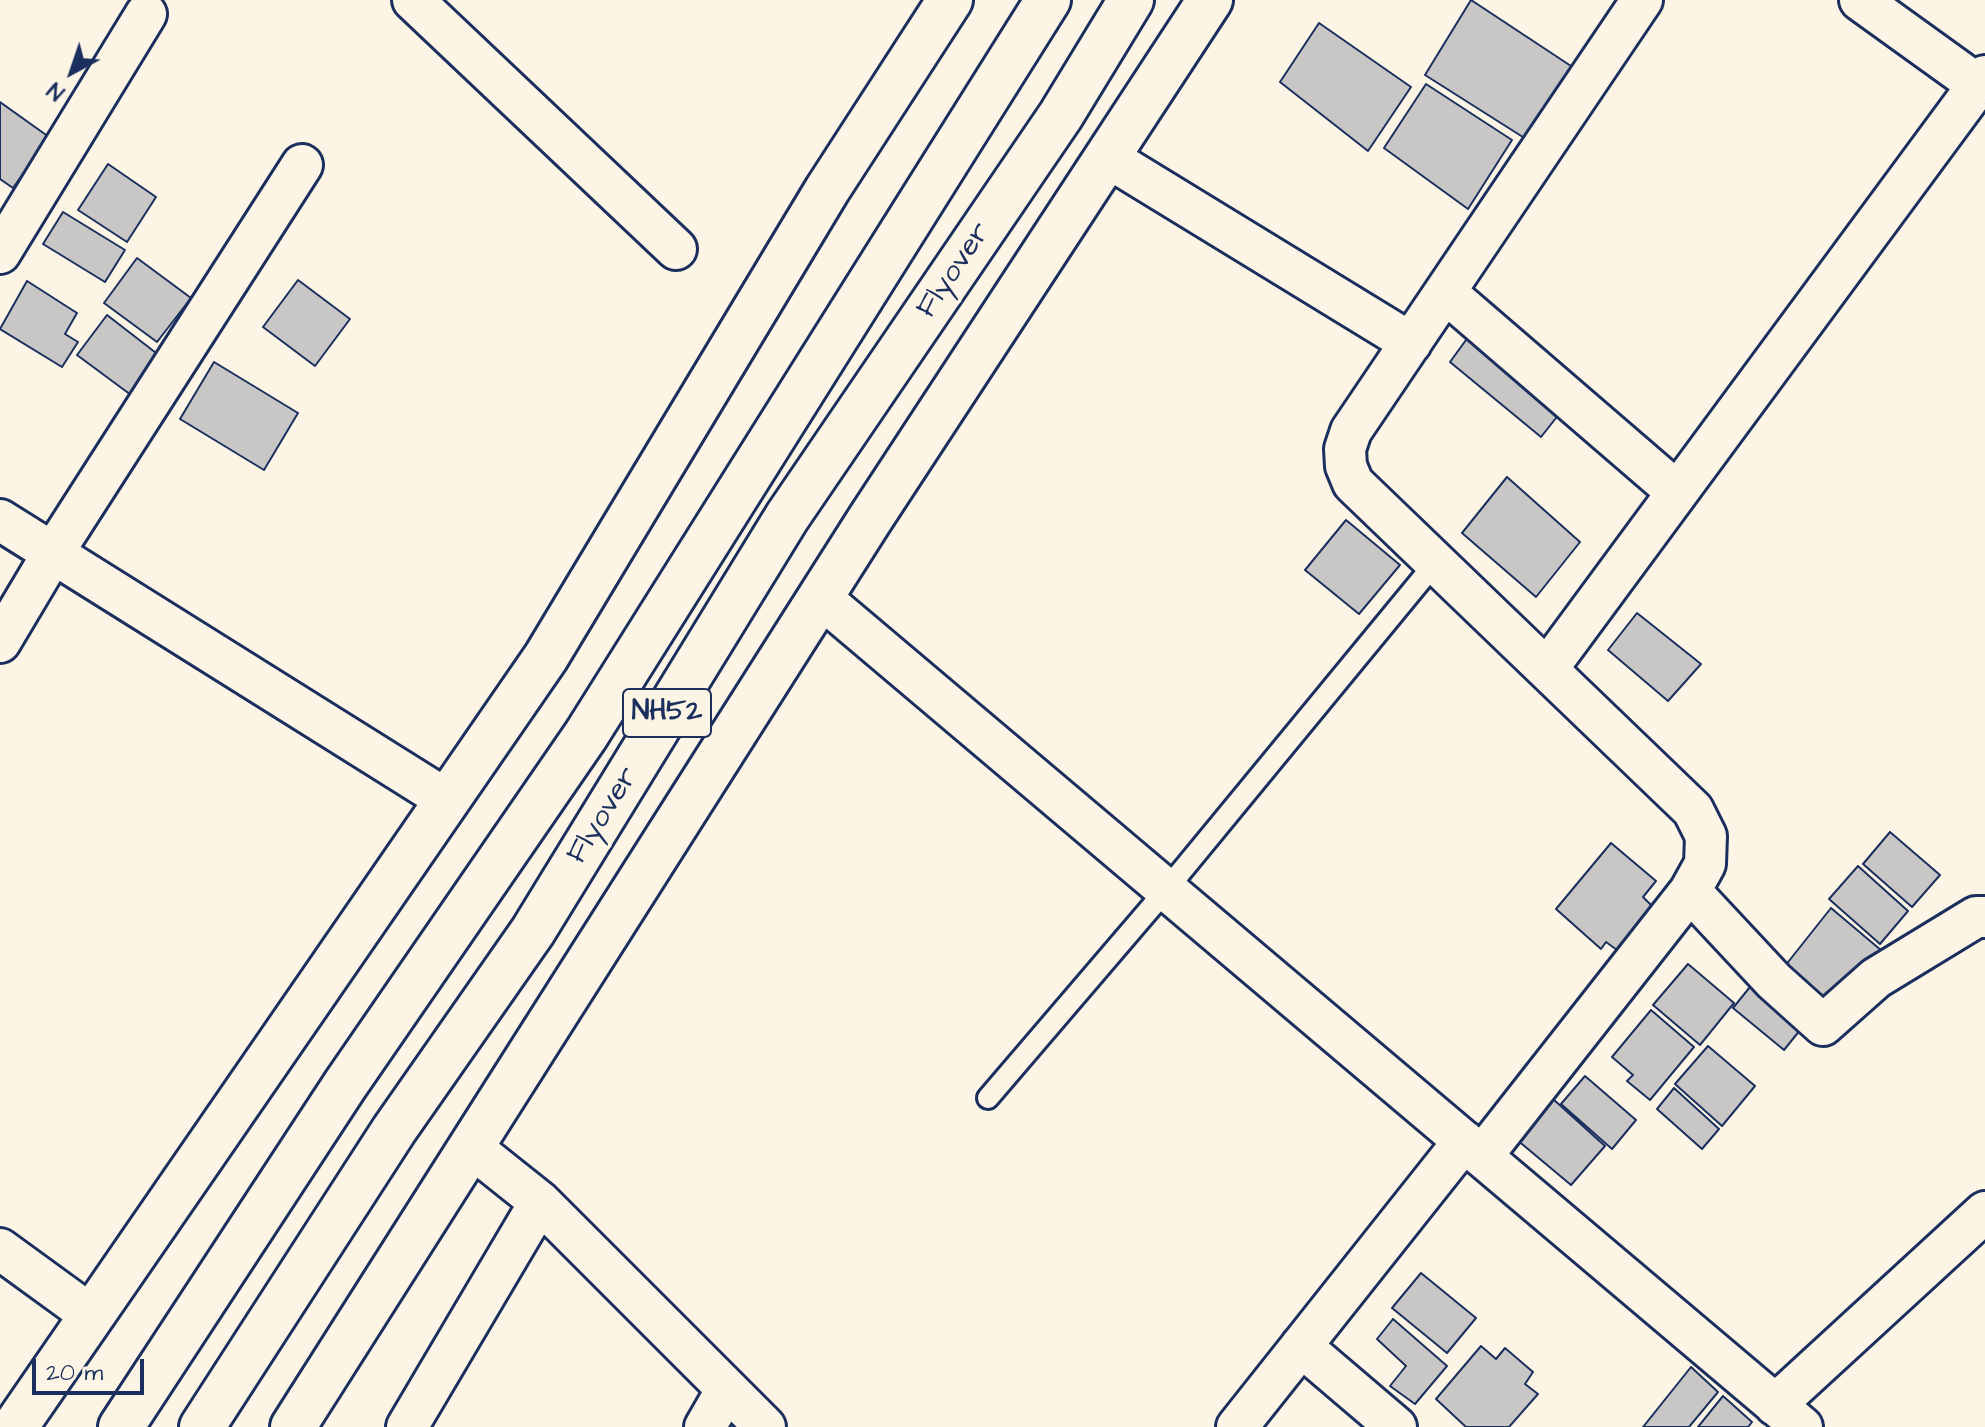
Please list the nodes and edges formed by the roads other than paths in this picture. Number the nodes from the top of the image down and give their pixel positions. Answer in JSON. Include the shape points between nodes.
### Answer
{"nodes":[{"id":1,"x":413,"y":0,"type":"edge"},
{"id":2,"x":950,"y":0,"type":"edge"},
{"id":3,"x":1048,"y":0,"type":"edge"},
{"id":4,"x":1131,"y":0,"type":"edge"},
{"id":5,"x":1210,"y":0,"type":"edge"},
{"id":6,"x":1642,"y":0,"type":"edge"},
{"id":7,"x":1860,"y":0,"type":"edge"},
{"id":8,"x":146,"y":14,"type":"dead end"},
{"id":9,"x":1981,"y":80,"type":"edge"},
{"id":10,"x":1107,"y":157,"type":"junction"},
{"id":11,"x":302,"y":165,"type":"dead end"},
{"id":12,"x":676,"y":249,"type":"dead end"},
{"id":13,"x":0,"y":253,"type":"edge"},
{"id":14,"x":1445,"y":292,"type":"junction"},
{"id":15,"x":1411,"y":343,"type":"junction"},
{"id":16,"x":1677,"y":492,"type":"junction"},
{"id":17,"x":0,"y":520,"type":"edge"},
{"id":18,"x":53,"y":553,"type":"junction"},
{"id":19,"x":1436,"y":562,"type":"junction"},
{"id":20,"x":820,"y":597,"type":"junction"},
{"id":21,"x":0,"y":642,"type":"edge"},
{"id":22,"x":1547,"y":669,"type":"junction"},
{"id":23,"x":447,"y":800,"type":"junction"},
{"id":24,"x":1166,"y":890,"type":"junction"},
{"id":25,"x":1690,"y":891,"type":"junction"},
{"id":26,"x":1985,"y":917,"type":"edge"},
{"id":27,"x":988,"y":1098,"type":"dead end"},
{"id":28,"x":471,"y":1147,"type":"junction"},
{"id":29,"x":1473,"y":1149,"type":"junction"},
{"id":30,"x":540,"y":1202,"type":"junction"},
{"id":31,"x":1985,"y":1212,"type":"edge"},
{"id":32,"x":0,"y":1249,"type":"edge"},
{"id":33,"x":92,"y":1316,"type":"junction"},
{"id":34,"x":1301,"y":1346,"type":"junction"},
{"id":35,"x":727,"y":1389,"type":"junction"},
{"id":36,"x":1788,"y":1416,"type":"edge"},
{"id":37,"x":15,"y":1427,"type":"edge"},
{"id":38,"x":121,"y":1427,"type":"edge"},
{"id":39,"x":202,"y":1427,"type":"edge"},
{"id":40,"x":293,"y":1427,"type":"edge"},
{"id":41,"x":407,"y":1427,"type":"edge"},
{"id":42,"x":705,"y":1427,"type":"edge"},
{"id":43,"x":765,"y":1427,"type":"edge"},
{"id":44,"x":1237,"y":1427,"type":"edge"},
{"id":45,"x":1396,"y":1427,"type":"edge"}],
"edges":[{"from":1,"to":12,"type":"street"},
{"from":2,"to":23,"type":"main road","via":[[827,190],[546,657]]},
{"from":3,"to":38,"type":"main road","name":"Flyover","number":"NH52","via":[[586,735],[345,1085]]},
{"from":4,"to":39,"type":"main road","name":"Flyover","number":"NH52","via":[[1061,115],[787,517],[533,931],[394,1130]]},
{"from":5,"to":10,"type":"main road"},
{"from":6,"to":14,"type":"street"},
{"from":7,"to":9,"type":"street"},
{"from":8,"to":13,"type":"street"},
{"from":9,"to":16,"type":"street"},
{"from":10,"to":15,"type":"street"},
{"from":10,"to":20,"type":"main road"},
{"from":11,"to":18,"type":"street"},
{"from":14,"to":15,"type":"street"},
{"from":14,"to":16,"type":"street"},
{"from":15,"to":19,"type":"street","via":[[1351,431],[1346,466],[1353,483]]},
{"from":16,"to":22,"type":"street"},
{"from":17,"to":18,"type":"street"},
{"from":18,"to":21,"type":"street"},
{"from":18,"to":23,"type":"street"},
{"from":19,"to":22,"type":"street"},
{"from":19,"to":24,"type":"lane"},
{"from":20,"to":24,"type":"street"},
{"from":20,"to":28,"type":"main road"},
{"from":22,"to":25,"type":"street","via":[[1693,810],[1706,836],[1705,864]]},
{"from":23,"to":33,"type":"main road"},
{"from":24,"to":27,"type":"lane"},
{"from":24,"to":29,"type":"street"},
{"from":25,"to":26,"type":"street","via":[[1823,1025],[1876,978],[1976,917]]},
{"from":25,"to":29,"type":"street"},
{"from":28,"to":30,"type":"street"},
{"from":28,"to":40,"type":"main road"},
{"from":29,"to":34,"type":"street"},
{"from":29,"to":36,"type":"street"},
{"from":30,"to":35,"type":"street"},
{"from":30,"to":41,"type":"street"},
{"from":31,"to":36,"type":"street"},
{"from":32,"to":33,"type":"street"},
{"from":33,"to":37,"type":"main road"},
{"from":34,"to":44,"type":"street"},
{"from":34,"to":45,"type":"street"},
{"from":35,"to":42,"type":"street"},
{"from":35,"to":43,"type":"street"}]}
